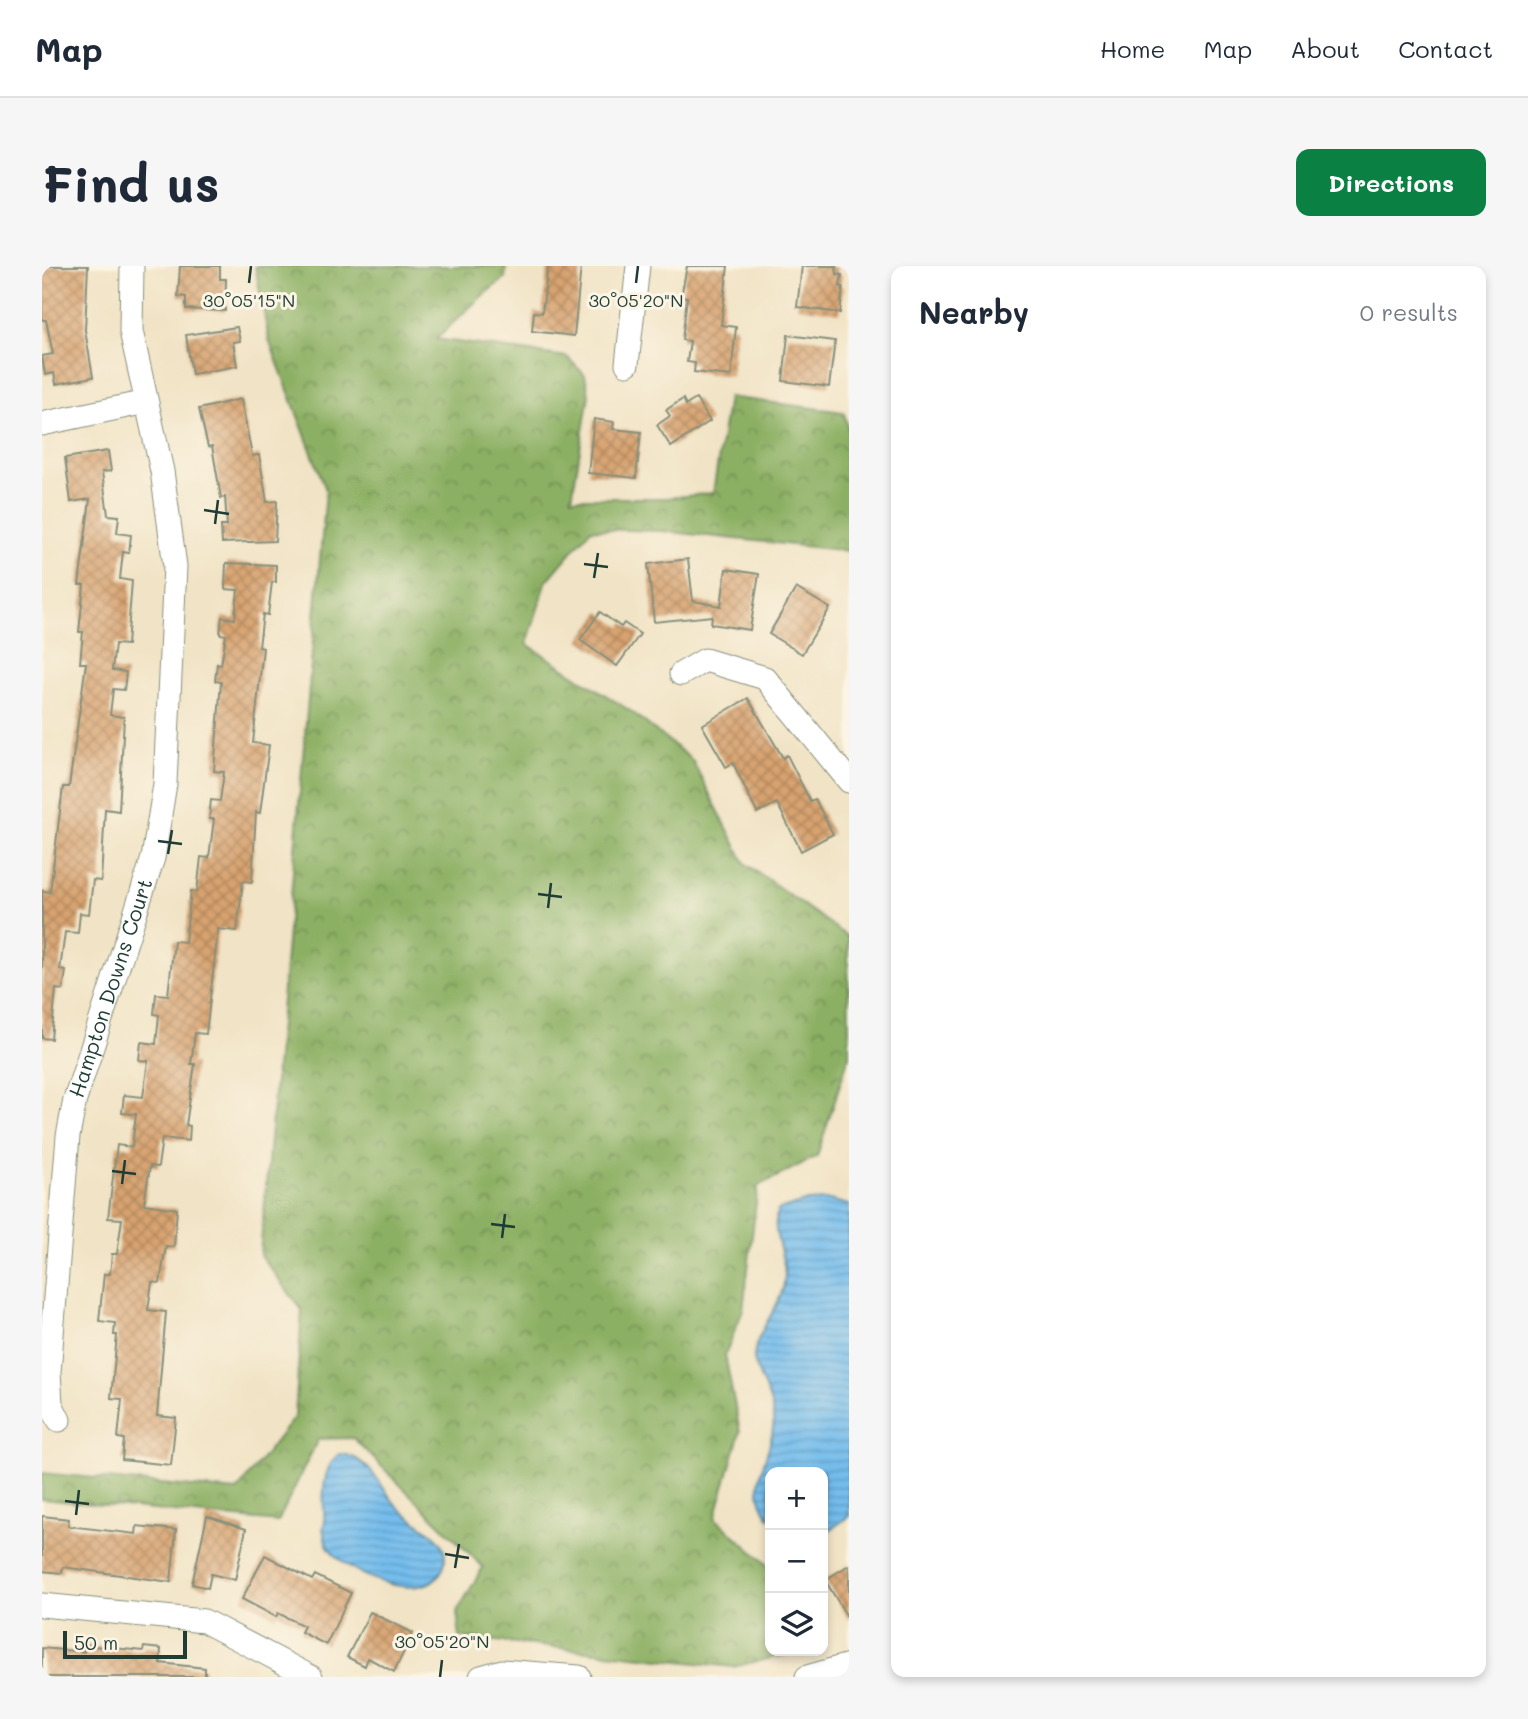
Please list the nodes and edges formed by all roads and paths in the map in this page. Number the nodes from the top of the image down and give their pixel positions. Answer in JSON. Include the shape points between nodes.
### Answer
{"nodes":[{"id":1,"x":132,"y":266,"type":"edge"},
{"id":2,"x":638,"y":266,"type":"edge"},
{"id":3,"x":627,"y":364,"type":"dead end"},
{"id":4,"x":146,"y":402,"type":"junction"},
{"id":5,"x":42,"y":424,"type":"edge"},
{"id":6,"x":681,"y":674,"type":"dead end"},
{"id":7,"x":849,"y":780,"type":"edge"},
{"id":8,"x":48,"y":1291,"type":"edge"},
{"id":9,"x":59,"y":1420,"type":"dead end"},
{"id":10,"x":42,"y":1605,"type":"edge"},
{"id":11,"x":849,"y":1665,"type":"edge"},
{"id":12,"x":311,"y":1677,"type":"edge"},
{"id":13,"x":481,"y":1677,"type":"edge"},
{"id":14,"x":579,"y":1677,"type":"edge"},
{"id":15,"x":807,"y":1677,"type":"edge"}],
"edges":[{"from":1,"to":4,"type":"street","name":"Hampton Downs Court","via":[[131,331]]},
{"from":2,"to":3,"type":"street"},
{"from":4,"to":5,"type":"street"},
{"from":4,"to":8,"type":"street","name":"Hampton Downs Court","via":[[171,518],[175,566],[165,784],[153,858],[75,1100]]},
{"from":6,"to":7,"type":"street","via":[[705,660],[765,678]]},
{"from":8,"to":9,"type":"street","name":"Hampton Downs Court","via":[[49,1390]]},
{"from":10,"to":12,"type":"street","via":[[204,1621]]},
{"from":11,"to":15,"type":"street"},
{"from":13,"to":14,"type":"street","via":[[502,1671]]}]}
